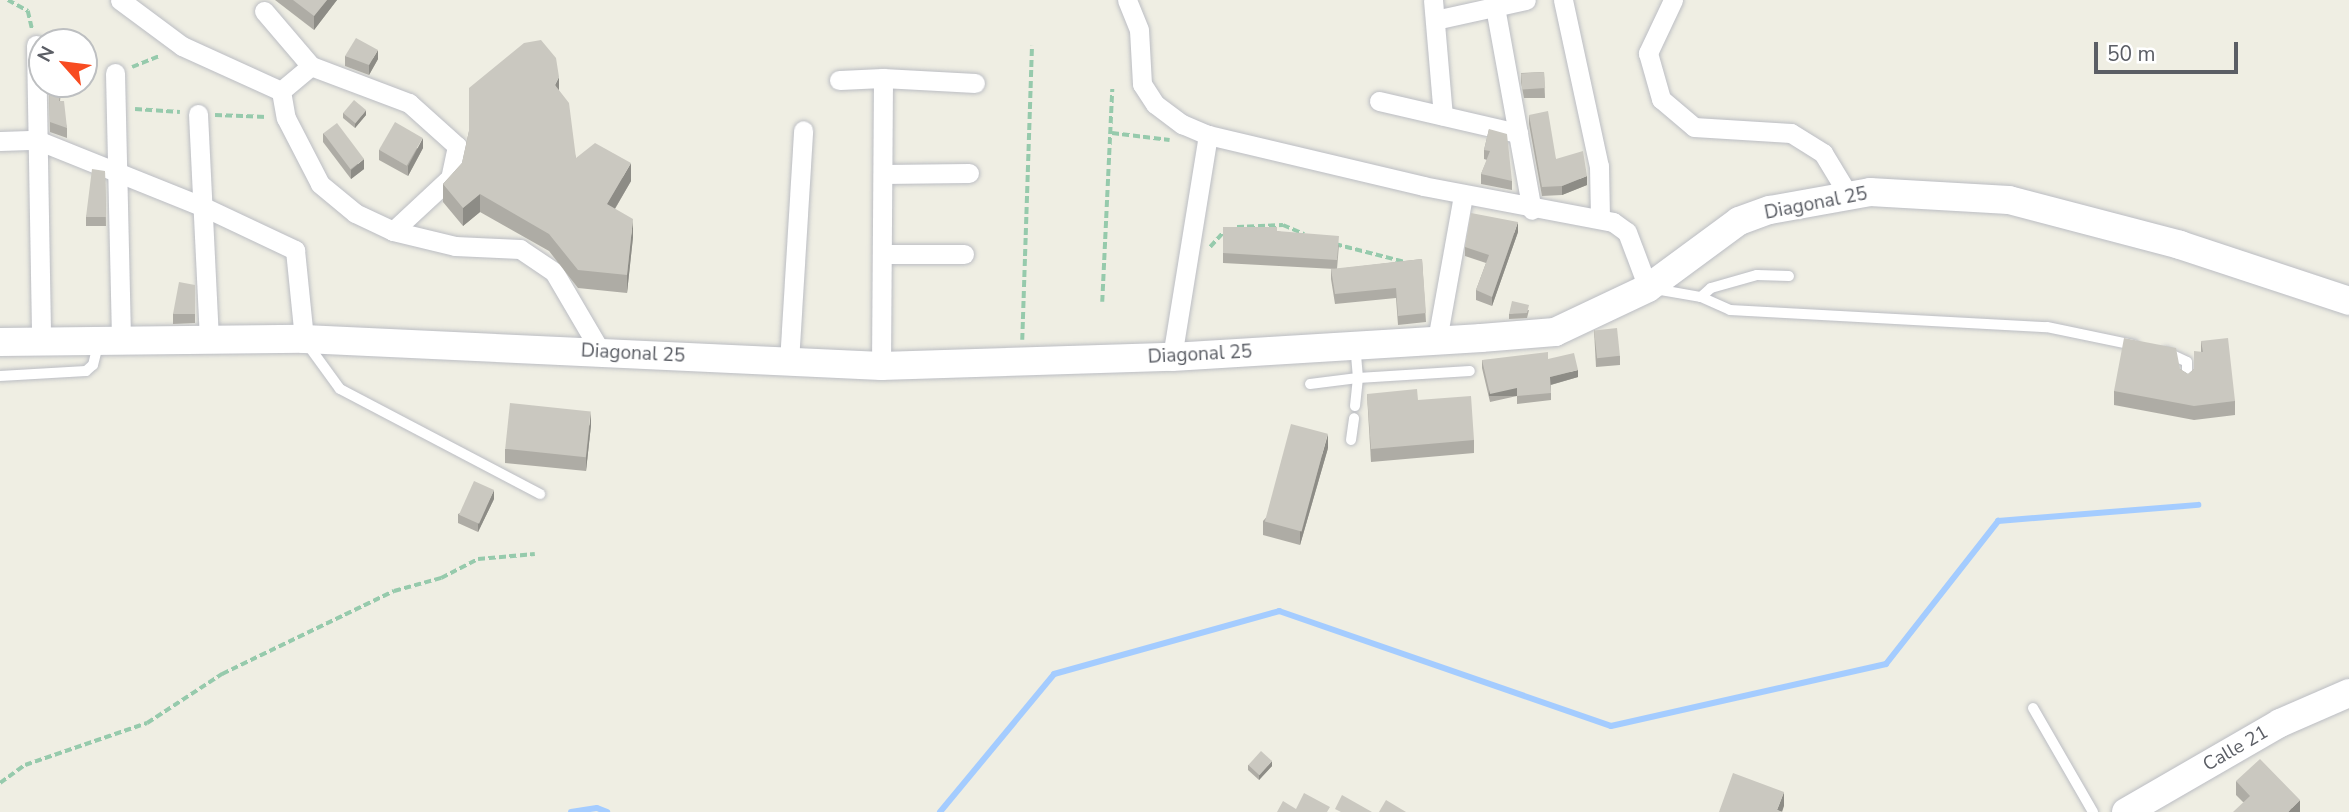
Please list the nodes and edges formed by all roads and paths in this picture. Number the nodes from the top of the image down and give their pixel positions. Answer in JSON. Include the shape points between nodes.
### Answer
{"nodes":[{"id":1,"x":8,"y":0,"type":"edge"},
{"id":2,"x":120,"y":0,"type":"edge"},
{"id":3,"x":1127,"y":0,"type":"edge"},
{"id":4,"x":1433,"y":0,"type":"edge"},
{"id":5,"x":1525,"y":0,"type":"edge"},
{"id":6,"x":1563,"y":0,"type":"edge"},
{"id":7,"x":1672,"y":0,"type":"edge"},
{"id":8,"x":1495,"y":7,"type":"junction"},
{"id":9,"x":264,"y":11,"type":"dead end"},
{"id":10,"x":1435,"y":20,"type":"junction"},
{"id":11,"x":32,"y":28,"type":"edge"},
{"id":12,"x":1032,"y":46,"type":"dead end"},
{"id":13,"x":311,"y":66,"type":"junction"},
{"id":14,"x":115,"y":73,"type":"dead end"},
{"id":15,"x":883,"y":78,"type":"junction"},
{"id":16,"x":839,"y":80,"type":"dead end"},
{"id":17,"x":975,"y":83,"type":"dead end"},
{"id":18,"x":1112,"y":89,"type":"dead end"},
{"id":19,"x":281,"y":91,"type":"junction"},
{"id":20,"x":37,"y":98,"type":"edge"},
{"id":21,"x":1379,"y":101,"type":"dead end"},
{"id":22,"x":198,"y":114,"type":"dead end"},
{"id":23,"x":1443,"y":116,"type":"junction"},
{"id":24,"x":803,"y":130,"type":"dead end"},
{"id":25,"x":1112,"y":133,"type":"junction"},
{"id":26,"x":1518,"y":133,"type":"junction"},
{"id":27,"x":37,"y":140,"type":"junction"},
{"id":28,"x":1207,"y":140,"type":"junction"},
{"id":29,"x":0,"y":141,"type":"edge"},
{"id":30,"x":118,"y":173,"type":"junction"},
{"id":31,"x":969,"y":173,"type":"dead end"},
{"id":32,"x":883,"y":174,"type":"junction"},
{"id":33,"x":1464,"y":195,"type":"junction"},
{"id":34,"x":1849,"y":196,"type":"junction"},
{"id":35,"x":204,"y":207,"type":"junction"},
{"id":36,"x":1532,"y":210,"type":"junction"},
{"id":37,"x":1600,"y":219,"type":"junction"},
{"id":38,"x":393,"y":231,"type":"junction"},
{"id":39,"x":1306,"y":235,"type":"edge"},
{"id":40,"x":1330,"y":243,"type":"edge"},
{"id":41,"x":882,"y":254,"type":"junction"},
{"id":42,"x":964,"y":254,"type":"dead end"},
{"id":43,"x":1405,"y":262,"type":"edge"},
{"id":44,"x":1788,"y":276,"type":"dead end"},
{"id":45,"x":1183,"y":277,"type":"junction"},
{"id":46,"x":1648,"y":288,"type":"junction"},
{"id":47,"x":1701,"y":297,"type":"junction"},
{"id":48,"x":2349,"y":301,"type":"edge"},
{"id":49,"x":1102,"y":302,"type":"dead end"},
{"id":50,"x":209,"y":339,"type":"junction"},
{"id":51,"x":304,"y":339,"type":"junction"},
{"id":52,"x":110,"y":340,"type":"junction"},
{"id":53,"x":1437,"y":340,"type":"junction"},
{"id":54,"x":41,"y":341,"type":"junction"},
{"id":55,"x":0,"y":342,"type":"edge"},
{"id":56,"x":1355,"y":346,"type":"junction"},
{"id":57,"x":601,"y":352,"type":"junction"},
{"id":58,"x":1172,"y":357,"type":"junction"},
{"id":59,"x":789,"y":362,"type":"junction"},
{"id":60,"x":1021,"y":363,"type":"junction"},
{"id":61,"x":881,"y":366,"type":"junction"},
{"id":62,"x":1470,"y":372,"type":"dead end"},
{"id":63,"x":0,"y":376,"type":"edge"},
{"id":64,"x":1358,"y":378,"type":"junction"},
{"id":65,"x":2187,"y":380,"type":"edge"},
{"id":66,"x":1310,"y":384,"type":"dead end"},
{"id":67,"x":1355,"y":406,"type":"dead end"},
{"id":68,"x":1354,"y":418,"type":"dead end"},
{"id":69,"x":1351,"y":440,"type":"dead end"},
{"id":70,"x":540,"y":494,"type":"dead end"},
{"id":71,"x":535,"y":554,"type":"dead end"},
{"id":72,"x":2349,"y":693,"type":"edge"},
{"id":73,"x":2033,"y":708,"type":"dead end"},
{"id":74,"x":0,"y":783,"type":"edge"},
{"id":75,"x":2093,"y":812,"type":"edge"},
{"id":76,"x":2126,"y":812,"type":"edge"}],
"edges":[{"from":1,"to":11,"type":"path","via":[[28,10]]},
{"from":2,"to":19,"type":"street","via":[[182,46]]},
{"from":3,"to":28,"type":"street","via":[[1139,30],[1142,84],[1167,114]]},
{"from":4,"to":10,"type":"street"},
{"from":5,"to":8,"type":"street"},
{"from":6,"to":37,"type":"street","via":[[1599,166]]},
{"from":7,"to":34,"type":"street","via":[[1648,53],[1661,99],[1694,127],[1791,134],[1823,153]]},
{"from":8,"to":10,"type":"street"},
{"from":8,"to":26,"type":"street"},
{"from":9,"to":13,"type":"street"},
{"from":10,"to":23,"type":"street"},
{"from":12,"to":60,"type":"path"},
{"from":13,"to":19,"type":"street"},
{"from":13,"to":38,"type":"street","via":[[409,103],[457,146],[450,178]]},
{"from":14,"to":30,"type":"street"},
{"from":15,"to":16,"type":"street"},
{"from":15,"to":17,"type":"street"},
{"from":15,"to":32,"type":"street"},
{"from":18,"to":25,"type":"path"},
{"from":19,"to":38,"type":"street","via":[[286,118],[320,184],[355,213]]},
{"from":20,"to":27,"type":"street"},
{"from":21,"to":23,"type":"street"},
{"from":22,"to":35,"type":"street"},
{"from":23,"to":26,"type":"street"},
{"from":24,"to":59,"type":"street"},
{"from":25,"to":28,"type":"path"},
{"from":25,"to":49,"type":"path"},
{"from":26,"to":36,"type":"street"},
{"from":27,"to":29,"type":"street"},
{"from":27,"to":30,"type":"street"},
{"from":27,"to":54,"type":"street"},
{"from":28,"to":33,"type":"street"},
{"from":28,"to":45,"type":"street"},
{"from":30,"to":35,"type":"street"},
{"from":30,"to":52,"type":"street"},
{"from":31,"to":32,"type":"street"},
{"from":32,"to":41,"type":"street"},
{"from":33,"to":36,"type":"street"},
{"from":33,"to":53,"type":"street"},
{"from":34,"to":46,"type":"street","name":"Diagonal 25","via":[[1770,210],[1739,221]]},
{"from":34,"to":48,"type":"street","name":"Diagonal 25","via":[[1957,194],[2009,200],[2180,245]]},
{"from":35,"to":50,"type":"street"},
{"from":35,"to":51,"type":"street","via":[[295,250]]},
{"from":36,"to":37,"type":"street"},
{"from":37,"to":46,"type":"street","via":[[1627,232]]},
{"from":38,"to":57,"type":"street","via":[[455,246],[520,249],[554,272]]},
{"from":39,"to":45,"type":"path","via":[[1283,225],[1228,227]]},
{"from":40,"to":43,"type":"path"},
{"from":41,"to":42,"type":"street"},
{"from":41,"to":61,"type":"street"},
{"from":44,"to":47,"type":"lane","via":[[1757,275],[1711,288]]},
{"from":45,"to":58,"type":"street"},
{"from":46,"to":47,"type":"lane"},
{"from":46,"to":53,"type":"street","name":"Diagonal 25","via":[[1555,332]]},
{"from":47,"to":65,"type":"lane","via":[[1730,310],[2047,327],[2179,355],[2186,362]]},
{"from":50,"to":51,"type":"street","name":"Diagonal 25"},
{"from":50,"to":52,"type":"street","name":"Diagonal 25"},
{"from":51,"to":57,"type":"street","name":"Diagonal 25"},
{"from":51,"to":70,"type":"lane","via":[[340,389]]},
{"from":52,"to":54,"type":"street","name":"Diagonal 25"},
{"from":52,"to":63,"type":"lane","via":[[86,371]]},
{"from":53,"to":56,"type":"street","name":"Diagonal 25"},
{"from":54,"to":55,"type":"street","name":"Diagonal 25"},
{"from":56,"to":58,"type":"street","name":"Diagonal 25"},
{"from":56,"to":64,"type":"lane"},
{"from":57,"to":59,"type":"street","name":"Diagonal 25"},
{"from":58,"to":60,"type":"street","name":"Diagonal 25"},
{"from":59,"to":61,"type":"street","name":"Diagonal 25"},
{"from":60,"to":61,"type":"street","name":"Diagonal 25"},
{"from":62,"to":64,"type":"lane"},
{"from":64,"to":66,"type":"lane"},
{"from":64,"to":67,"type":"lane"},
{"from":68,"to":69,"type":"lane"},
{"from":71,"to":74,"type":"path","via":[[478,559],[441,578],[394,591],[222,674],[147,723],[25,765]]},
{"from":72,"to":76,"type":"street","name":"Calle 21","via":[[2280,723]]},
{"from":73,"to":75,"type":"lane"}]}
